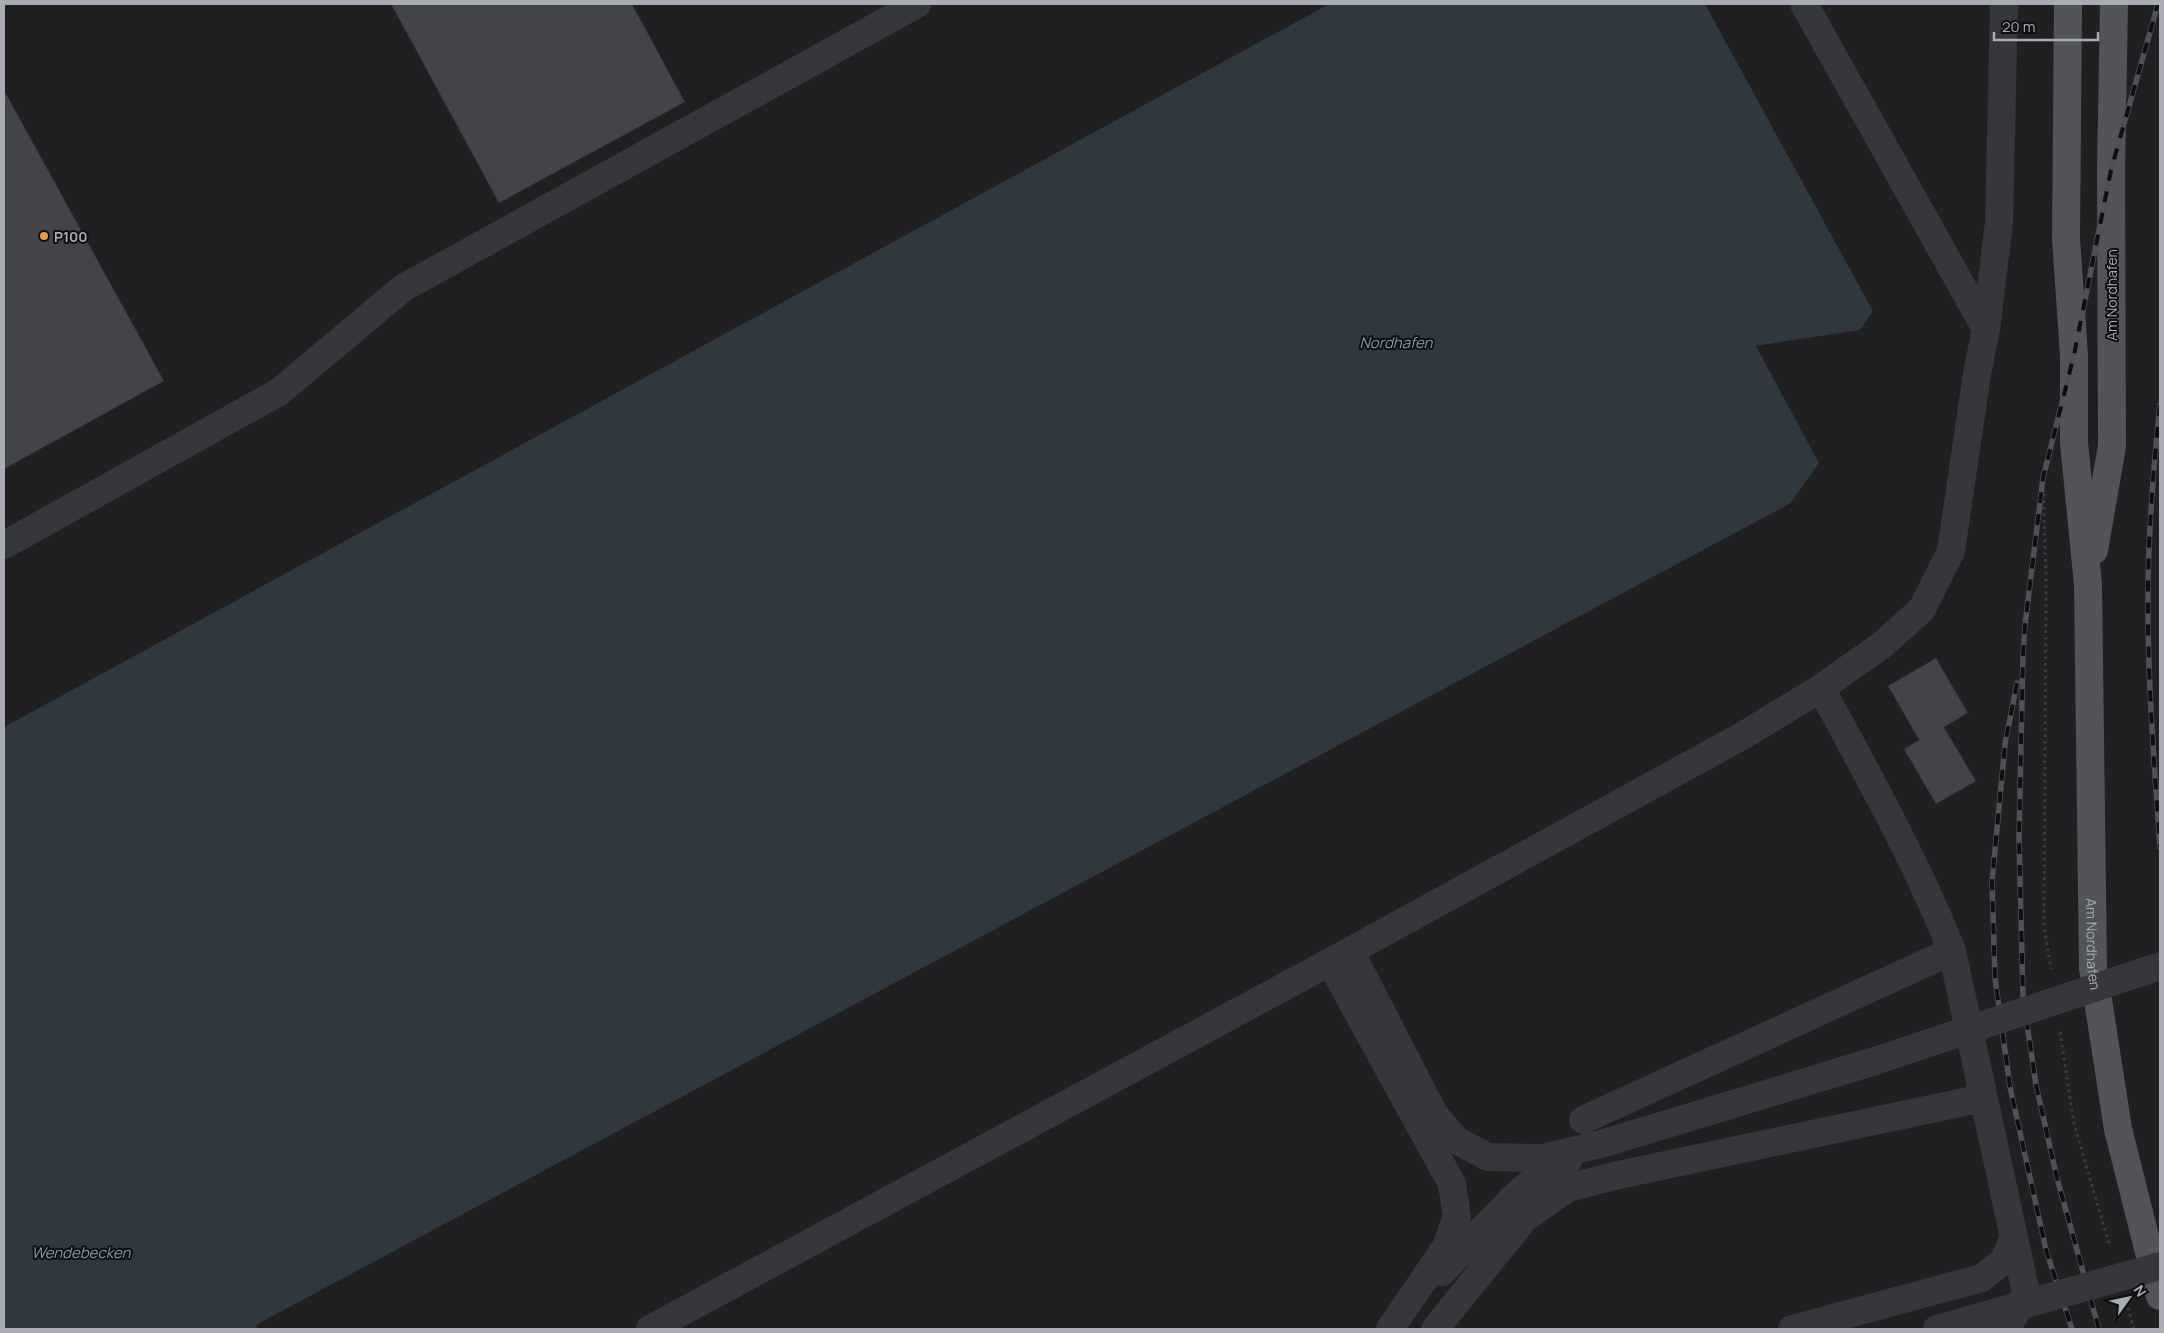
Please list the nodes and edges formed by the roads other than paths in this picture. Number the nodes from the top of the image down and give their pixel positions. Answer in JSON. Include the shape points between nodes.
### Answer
{"nodes":[{"id":1,"x":917,"y":4,"type":"edge"},
{"id":2,"x":1804,"y":4,"type":"edge"},
{"id":3,"x":2004,"y":4,"type":"edge"},
{"id":4,"x":2068,"y":4,"type":"edge"},
{"id":5,"x":2114,"y":4,"type":"edge"},
{"id":6,"x":1986,"y":330,"type":"junction"},
{"id":7,"x":4,"y":545,"type":"edge"},
{"id":8,"x":2088,"y":584,"type":"junction"},
{"id":9,"x":1821,"y":688,"type":"junction"},
{"id":10,"x":1952,"y":951,"type":"junction"},
{"id":11,"x":1340,"y":957,"type":"junction"},
{"id":12,"x":2160,"y":966,"type":"edge"},
{"id":13,"x":1983,"y":1098,"type":"junction"},
{"id":14,"x":1583,"y":1120,"type":"dead end"},
{"id":15,"x":1600,"y":1144,"type":"junction"},
{"id":16,"x":2014,"y":1237,"type":"junction"},
{"id":17,"x":2160,"y":1266,"type":"edge"},
{"id":18,"x":2160,"y":1296,"type":"edge"},
{"id":19,"x":1395,"y":1323,"type":"edge"},
{"id":20,"x":650,"y":1329,"type":"edge"},
{"id":21,"x":1435,"y":1329,"type":"edge"},
{"id":22,"x":1792,"y":1329,"type":"edge"},
{"id":23,"x":1937,"y":1329,"type":"edge"},
{"id":24,"x":2007,"y":1329,"type":"edge"}],
"edges":[{"from":1,"to":7,"type":"lane","via":[[403,288],[279,392]]},
{"from":2,"to":6,"type":"lane"},
{"from":3,"to":6,"type":"lane","via":[[1999,224]]},
{"from":4,"to":8,"type":"main road","name":"Am Nordhafen","via":[[2066,238],[2074,355],[2074,443]]},
{"from":5,"to":8,"type":"main road","name":"Am Nordhafen","via":[[2112,446]]},
{"from":6,"to":9,"type":"lane","via":[[1951,551],[1922,609],[1882,645]]},
{"from":8,"to":18,"type":"main road","name":"Am Nordhafen","via":[[2093,968],[2118,1130]]},
{"from":9,"to":10,"type":"lane","via":[[1912,860]]},
{"from":9,"to":11,"type":"lane","via":[[1744,736]]},
{"from":10,"to":13,"type":"lane"},
{"from":10,"to":14,"type":"lane"},
{"from":11,"to":15,"type":"lane","via":[[1434,1114],[1456,1140],[1488,1157],[1542,1158]]},
{"from":11,"to":19,"type":"lane","via":[[1452,1184],[1457,1217],[1446,1247]]},
{"from":11,"to":20,"type":"lane"},
{"from":12,"to":15,"type":"lane","bridge":true,"via":[[1875,1061]]},
{"from":13,"to":16,"type":"lane"},
{"from":13,"to":21,"type":"lane","via":[[1568,1188],[1526,1218]]},
{"from":15,"to":19,"type":"lane","via":[[1537,1177],[1514,1196]]},
{"from":16,"to":22,"type":"lane","via":[[2004,1260],[1982,1278]]},
{"from":16,"to":24,"type":"lane","via":[[2026,1293]]},
{"from":17,"to":23,"type":"lane","bridge":true}]}
